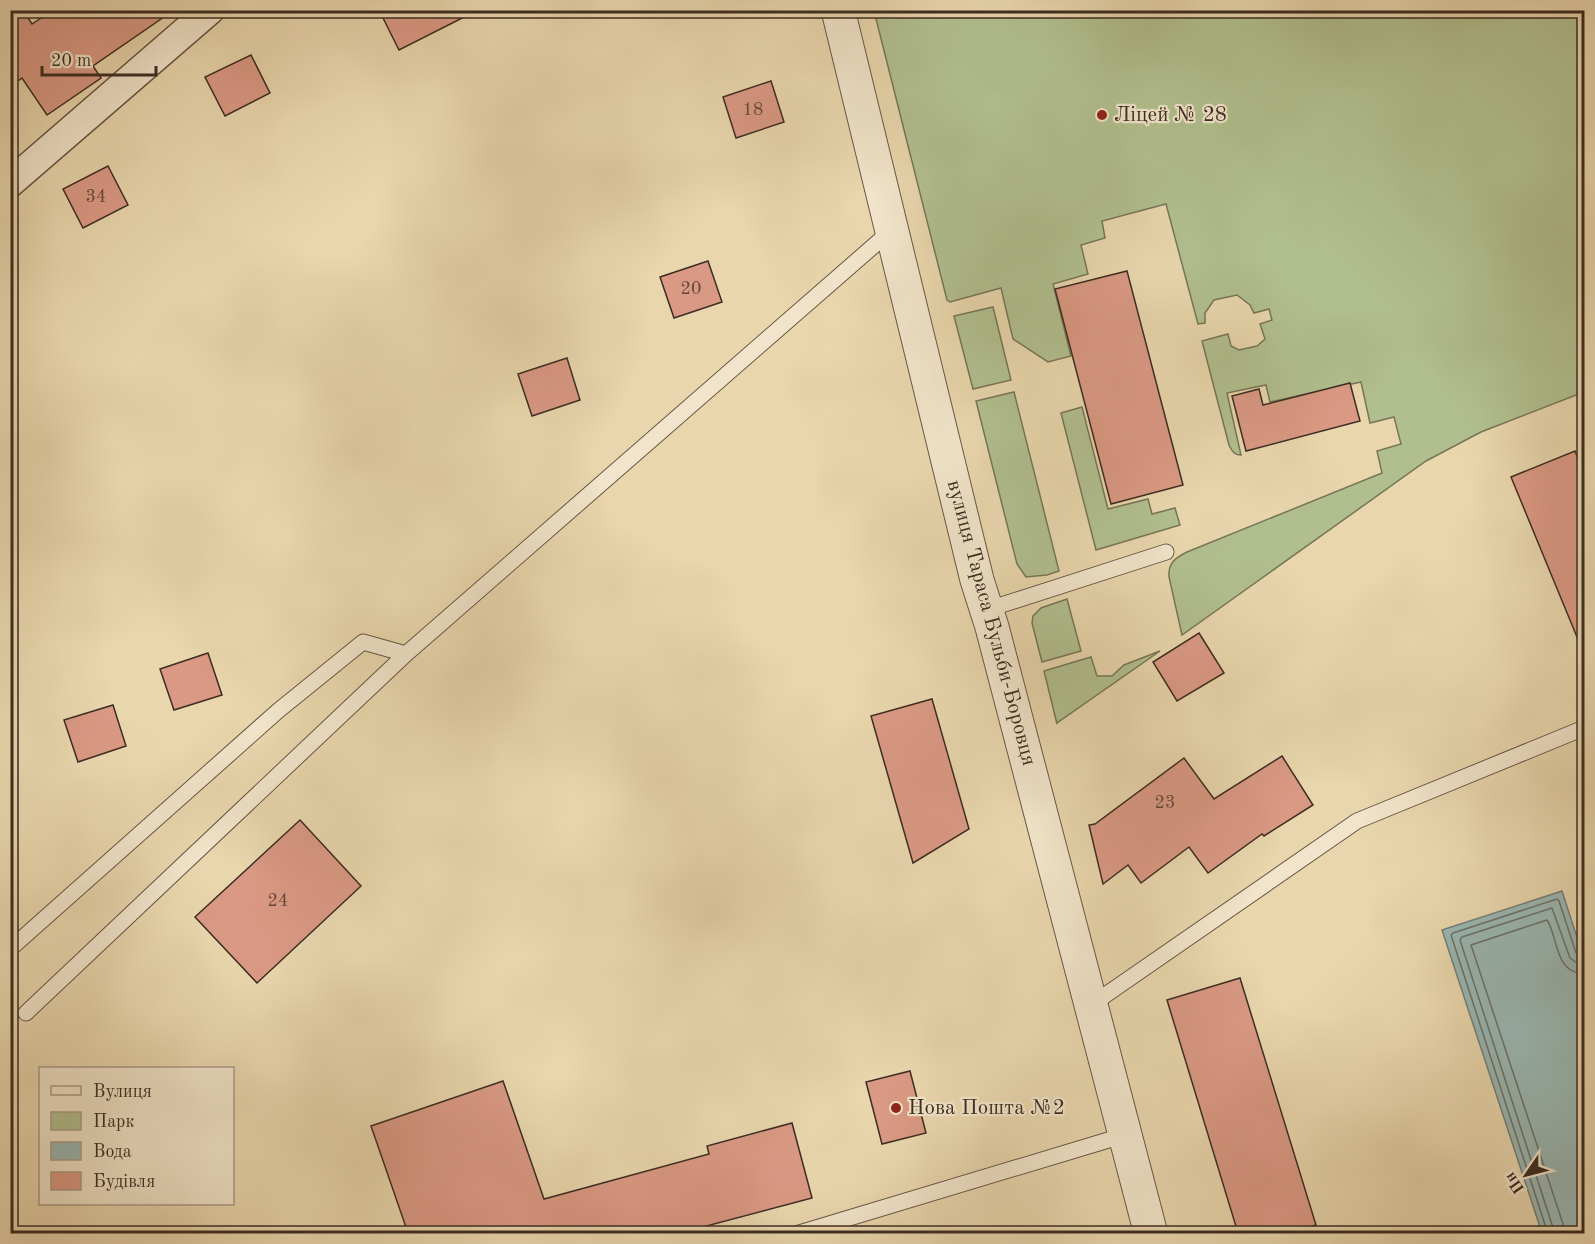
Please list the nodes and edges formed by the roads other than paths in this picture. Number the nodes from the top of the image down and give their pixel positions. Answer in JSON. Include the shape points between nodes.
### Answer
{"nodes":[{"id":1,"x":210,"y":10,"type":"edge"},
{"id":2,"x":838,"y":10,"type":"edge"},
{"id":3,"x":10,"y":183,"type":"edge"},
{"id":4,"x":893,"y":229,"type":"junction"},
{"id":5,"x":1166,"y":552,"type":"dead end"},
{"id":6,"x":986,"y":610,"type":"junction"},
{"id":7,"x":406,"y":654,"type":"junction"},
{"id":8,"x":1584,"y":728,"type":"edge"},
{"id":9,"x":10,"y":949,"type":"edge"},
{"id":10,"x":1091,"y":1005,"type":"junction"},
{"id":11,"x":26,"y":1013,"type":"dead end"},
{"id":12,"x":1125,"y":1135,"type":"junction"},
{"id":13,"x":824,"y":1230,"type":"edge"},
{"id":14,"x":796,"y":1233,"type":"edge"},
{"id":15,"x":1151,"y":1233,"type":"edge"}],
"edges":[{"from":1,"to":3,"type":"street"},
{"from":2,"to":4,"type":"street","name":"вулиця Тараса Бульби-Боровця"},
{"from":4,"to":6,"type":"street","name":"вулиця Тараса Бульби-Боровця"},
{"from":4,"to":7,"type":"lane"},
{"from":5,"to":6,"type":"lane"},
{"from":6,"to":10,"type":"street","name":"вулиця Тараса Бульби-Боровця"},
{"from":7,"to":9,"type":"lane","via":[[363,642],[279,710]]},
{"from":7,"to":11,"type":"lane"},
{"from":8,"to":10,"type":"lane","via":[[1357,821]]},
{"from":10,"to":12,"type":"street","name":"вулиця Тараса Бульби-Боровця"},
{"from":12,"to":13,"type":"lane"},
{"from":12,"to":15,"type":"street","name":"вулиця Тараса Бульби-Боровця"},
{"from":13,"to":14,"type":"lane"}]}
